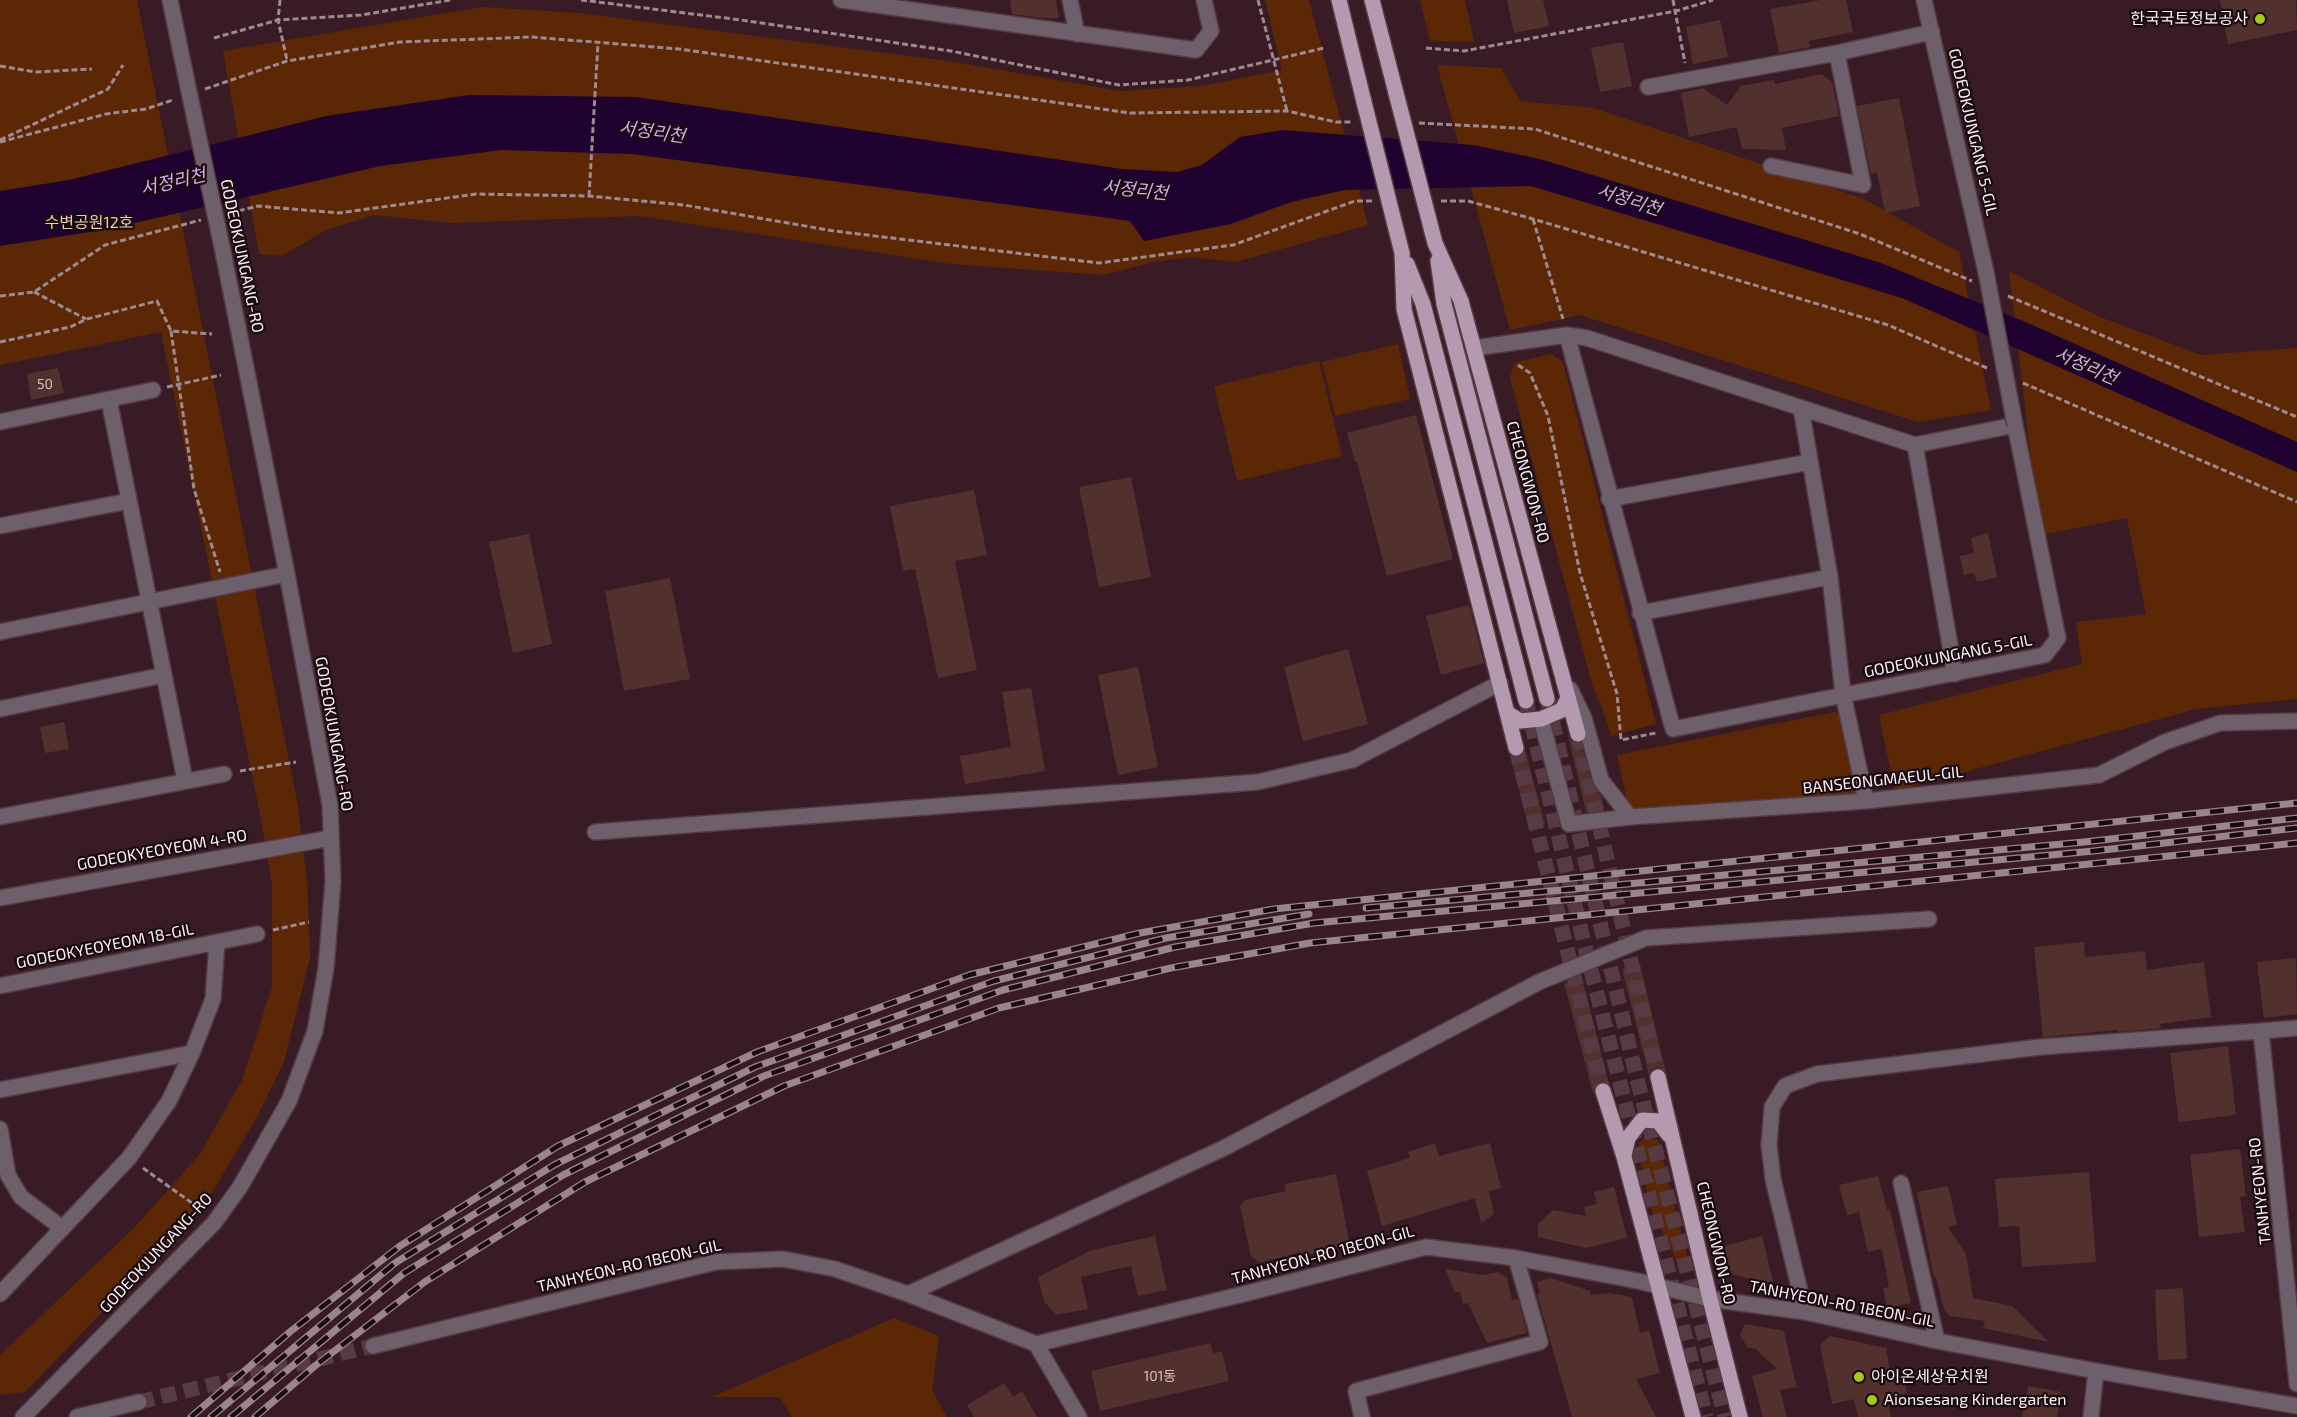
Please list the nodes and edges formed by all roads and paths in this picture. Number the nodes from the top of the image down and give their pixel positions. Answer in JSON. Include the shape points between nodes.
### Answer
{"nodes":[{"id":1,"x":170,"y":0,"type":"edge"},
{"id":2,"x":280,"y":0,"type":"edge"},
{"id":3,"x":451,"y":0,"type":"edge"},
{"id":4,"x":581,"y":0,"type":"edge"},
{"id":5,"x":841,"y":0,"type":"edge"},
{"id":6,"x":943,"y":0,"type":"edge"},
{"id":7,"x":1070,"y":0,"type":"edge"},
{"id":8,"x":1204,"y":0,"type":"edge"},
{"id":9,"x":1258,"y":0,"type":"edge"},
{"id":10,"x":1339,"y":0,"type":"edge"},
{"id":11,"x":1372,"y":0,"type":"edge"},
{"id":12,"x":1673,"y":0,"type":"edge"},
{"id":13,"x":1713,"y":0,"type":"edge"},
{"id":14,"x":1924,"y":0,"type":"edge"},
{"id":15,"x":1676,"y":11,"type":"junction"},
{"id":16,"x":946,"y":16,"type":"junction"},
{"id":17,"x":278,"y":20,"type":"junction"},
{"id":18,"x":1932,"y":32,"type":"junction"},
{"id":19,"x":1077,"y":34,"type":"junction"},
{"id":20,"x":214,"y":38,"type":"dead end"},
{"id":21,"x":598,"y":42,"type":"junction"},
{"id":22,"x":1324,"y":48,"type":"dead end"},
{"id":23,"x":1426,"y":48,"type":"dead end"},
{"id":24,"x":1837,"y":52,"type":"junction"},
{"id":25,"x":287,"y":61,"type":"junction"},
{"id":26,"x":1273,"y":61,"type":"junction"},
{"id":27,"x":123,"y":65,"type":"dead end"},
{"id":28,"x":0,"y":66,"type":"edge"},
{"id":29,"x":92,"y":69,"type":"dead end"},
{"id":30,"x":1688,"y":78,"type":"junction"},
{"id":31,"x":1648,"y":87,"type":"dead end"},
{"id":32,"x":189,"y":92,"type":"junction"},
{"id":33,"x":1287,"y":111,"type":"junction"},
{"id":34,"x":1358,"y":122,"type":"dead end"},
{"id":35,"x":1416,"y":123,"type":"dead end"},
{"id":36,"x":0,"y":141,"type":"edge"},
{"id":37,"x":1771,"y":166,"type":"dead end"},
{"id":38,"x":589,"y":196,"type":"junction"},
{"id":39,"x":1377,"y":201,"type":"dead end"},
{"id":40,"x":1434,"y":201,"type":"dead end"},
{"id":41,"x":225,"y":214,"type":"dead end"},
{"id":42,"x":203,"y":219,"type":"dead end"},
{"id":43,"x":1533,"y":219,"type":"junction"},
{"id":44,"x":1435,"y":243,"type":"junction"},
{"id":45,"x":1402,"y":252,"type":"junction"},
{"id":46,"x":1982,"y":278,"type":"junction"},
{"id":47,"x":34,"y":292,"type":"junction"},
{"id":48,"x":2000,"y":293,"type":"dead end"},
{"id":49,"x":2,"y":296,"type":"edge"},
{"id":50,"x":87,"y":319,"type":"junction"},
{"id":51,"x":171,"y":331,"type":"junction"},
{"id":52,"x":212,"y":334,"type":"dead end"},
{"id":53,"x":1567,"y":335,"type":"junction"},
{"id":54,"x":0,"y":342,"type":"edge"},
{"id":55,"x":1474,"y":348,"type":"junction"},
{"id":56,"x":1518,"y":365,"type":"dead end"},
{"id":57,"x":1995,"y":371,"type":"dead end"},
{"id":58,"x":221,"y":375,"type":"dead end"},
{"id":59,"x":2017,"y":381,"type":"dead end"},
{"id":60,"x":180,"y":384,"type":"junction"},
{"id":61,"x":153,"y":390,"type":"joint"},
{"id":62,"x":110,"y":400,"type":"junction"},
{"id":63,"x":1801,"y":408,"type":"junction"},
{"id":64,"x":2297,"y":417,"type":"edge"},
{"id":65,"x":0,"y":422,"type":"edge"},
{"id":66,"x":2015,"y":425,"type":"junction"},
{"id":67,"x":1915,"y":445,"type":"junction"},
{"id":68,"x":1810,"y":462,"type":"junction"},
{"id":69,"x":1609,"y":499,"type":"junction"},
{"id":70,"x":129,"y":501,"type":"junction"},
{"id":71,"x":2297,"y":502,"type":"edge"},
{"id":72,"x":0,"y":526,"type":"edge"},
{"id":73,"x":220,"y":573,"type":"dead end"},
{"id":74,"x":287,"y":574,"type":"junction"},
{"id":75,"x":1830,"y":577,"type":"junction"},
{"id":76,"x":150,"y":603,"type":"junction"},
{"id":77,"x":1640,"y":613,"type":"junction"},
{"id":78,"x":0,"y":632,"type":"edge"},
{"id":79,"x":1559,"y":667,"type":"junction"},
{"id":80,"x":1955,"y":674,"type":"junction"},
{"id":81,"x":164,"y":675,"type":"junction"},
{"id":82,"x":1500,"y":683,"type":"junction"},
{"id":83,"x":1843,"y":694,"type":"junction"},
{"id":84,"x":1568,"y":698,"type":"junction"},
{"id":85,"x":1547,"y":699,"type":"tunnel mouth"},
{"id":86,"x":1526,"y":701,"type":"tunnel mouth"},
{"id":87,"x":0,"y":709,"type":"edge"},
{"id":88,"x":1507,"y":713,"type":"junction"},
{"id":89,"x":1541,"y":719,"type":"junction"},
{"id":90,"x":2297,"y":721,"type":"edge"},
{"id":91,"x":1673,"y":729,"type":"junction"},
{"id":92,"x":1578,"y":734,"type":"tunnel mouth"},
{"id":93,"x":1516,"y":748,"type":"tunnel mouth"},
{"id":94,"x":296,"y":762,"type":"dead end"},
{"id":95,"x":224,"y":774,"type":"joint"},
{"id":96,"x":185,"y":780,"type":"junction"},
{"id":97,"x":1866,"y":801,"type":"junction"},
{"id":98,"x":0,"y":817,"type":"edge"},
{"id":99,"x":1630,"y":818,"type":"junction"},
{"id":100,"x":595,"y":832,"type":"dead end"},
{"id":101,"x":331,"y":838,"type":"junction"},
{"id":102,"x":0,"y":898,"type":"edge"},
{"id":103,"x":1929,"y":919,"type":"dead end"},
{"id":104,"x":309,"y":922,"type":"dead end"},
{"id":105,"x":257,"y":934,"type":"joint"},
{"id":106,"x":217,"y":942,"type":"junction"},
{"id":107,"x":0,"y":986,"type":"edge"},
{"id":108,"x":2297,"y":1028,"type":"edge"},
{"id":109,"x":2261,"y":1031,"type":"junction"},
{"id":110,"x":192,"y":1053,"type":"junction"},
{"id":111,"x":1658,"y":1077,"type":"tunnel mouth"},
{"id":112,"x":0,"y":1090,"type":"edge"},
{"id":113,"x":1603,"y":1091,"type":"tunnel mouth"},
{"id":114,"x":0,"y":1128,"type":"edge"},
{"id":115,"x":1673,"y":1140,"type":"junction"},
{"id":116,"x":1624,"y":1157,"type":"junction"},
{"id":117,"x":129,"y":1158,"type":"junction"},
{"id":118,"x":1901,"y":1184,"type":"dead end"},
{"id":119,"x":192,"y":1203,"type":"dead end"},
{"id":120,"x":62,"y":1228,"type":"junction"},
{"id":121,"x":1516,"y":1258,"type":"junction"},
{"id":122,"x":1658,"y":1286,"type":"junction"},
{"id":123,"x":0,"y":1294,"type":"edge"},
{"id":124,"x":909,"y":1294,"type":"junction"},
{"id":125,"x":1710,"y":1299,"type":"junction"},
{"id":126,"x":1805,"y":1312,"type":"junction"},
{"id":127,"x":1937,"y":1341,"type":"junction"},
{"id":128,"x":1036,"y":1344,"type":"junction"},
{"id":129,"x":373,"y":1346,"type":"tunnel mouth"},
{"id":130,"x":2096,"y":1371,"type":"junction"},
{"id":131,"x":2297,"y":1384,"type":"edge"},
{"id":132,"x":139,"y":1402,"type":"tunnel mouth"},
{"id":133,"x":2297,"y":1406,"type":"edge"},
{"id":134,"x":22,"y":1417,"type":"edge"},
{"id":135,"x":76,"y":1417,"type":"edge"},
{"id":136,"x":1079,"y":1417,"type":"edge"},
{"id":137,"x":1362,"y":1417,"type":"edge"},
{"id":138,"x":1693,"y":1417,"type":"edge"},
{"id":139,"x":1740,"y":1417,"type":"edge"},
{"id":140,"x":2091,"y":1417,"type":"edge"}],
"edges":[{"from":1,"to":32,"type":"street","name":"GODEOKJUNGANG-RO"},
{"from":2,"to":17,"type":"path"},
{"from":3,"to":17,"type":"path","via":[[361,15]]},
{"from":4,"to":26,"type":"path","via":[[951,51],[1119,85],[1188,80]]},
{"from":5,"to":16,"type":"street"},
{"from":6,"to":16,"type":"street"},
{"from":7,"to":19,"type":"street"},
{"from":8,"to":19,"type":"street","via":[[1211,31],[1196,50]]},
{"from":9,"to":26,"type":"path"},
{"from":10,"to":45,"type":"main road","bridge":true},
{"from":11,"to":44,"type":"main road","name":"CHEONGWON-RO","bridge":true},
{"from":12,"to":15,"type":"path"},
{"from":13,"to":15,"type":"path"},
{"from":14,"to":18,"type":"street","name":"GODEOKJUNGANG 5-GIL"},
{"from":15,"to":23,"type":"path","via":[[1464,51]]},
{"from":15,"to":30,"type":"path"},
{"from":16,"to":19,"type":"street"},
{"from":17,"to":20,"type":"path"},
{"from":17,"to":25,"type":"path"},
{"from":18,"to":24,"type":"street"},
{"from":18,"to":46,"type":"street","name":"GODEOKJUNGANG 5-GIL"},
{"from":21,"to":25,"type":"path","via":[[532,37],[400,42]]},
{"from":21,"to":33,"type":"path","via":[[679,49],[1130,113]]},
{"from":21,"to":38,"type":"path"},
{"from":22,"to":26,"type":"path"},
{"from":24,"to":30,"type":"street"},
{"from":24,"to":37,"type":"street","via":[[1863,185]]},
{"from":25,"to":32,"type":"path"},
{"from":26,"to":33,"type":"path"},
{"from":27,"to":36,"type":"path","via":[[108,89]]},
{"from":28,"to":29,"type":"path","via":[[35,72]]},
{"from":30,"to":31,"type":"street"},
{"from":32,"to":36,"type":"path","via":[[146,109],[106,114]]},
{"from":32,"to":74,"type":"street","name":"GODEOKJUNGANG-RO","bridge":true},
{"from":33,"to":34,"type":"path","via":[[1336,122]]},
{"from":35,"to":46,"type":"path","via":[[1536,129],[1860,234]]},
{"from":38,"to":39,"type":"path","via":[[684,205],[834,231],[1099,263],[1233,245],[1355,201]]},
{"from":38,"to":41,"type":"path","via":[[476,194],[339,213],[258,206]]},
{"from":40,"to":43,"type":"path","via":[[1468,201]]},
{"from":42,"to":47,"type":"path","via":[[105,245]]},
{"from":43,"to":53,"type":"path"},
{"from":43,"to":57,"type":"path","via":[[1888,325]]},
{"from":44,"to":55,"type":"main road","name":"CHEONGWON-RO","via":[[1461,301]]},
{"from":44,"to":85,"type":"main road","name":"CHEONGWON-RO","via":[[1444,304]]},
{"from":45,"to":82,"type":"main road","via":[[1404,309]]},
{"from":45,"to":86,"type":"main road","via":[[1423,304]]},
{"from":46,"to":66,"type":"street","name":"GODEOKJUNGANG 5-GIL","bridge":true},
{"from":47,"to":49,"type":"path"},
{"from":47,"to":50,"type":"path"},
{"from":48,"to":64,"type":"path"},
{"from":50,"to":51,"type":"path","via":[[157,302]]},
{"from":50,"to":54,"type":"path","via":[[70,327]]},
{"from":51,"to":52,"type":"path"},
{"from":51,"to":60,"type":"path"},
{"from":53,"to":55,"type":"street"},
{"from":53,"to":63,"type":"street","via":[[1587,338]]},
{"from":53,"to":69,"type":"street"},
{"from":55,"to":79,"type":"main road","name":"CHEONGWON-RO"},
{"from":56,"to":91,"type":"path","via":[[1530,373],[1548,416],[1580,573],[1617,694],[1621,740]]},
{"from":58,"to":60,"type":"path"},
{"from":59,"to":71,"type":"path"},
{"from":60,"to":61,"type":"path"},
{"from":60,"to":73,"type":"path","via":[[194,489]]},
{"from":61,"to":62,"type":"street"},
{"from":62,"to":65,"type":"street"},
{"from":62,"to":70,"type":"street"},
{"from":63,"to":67,"type":"street"},
{"from":63,"to":68,"type":"street"},
{"from":66,"to":67,"type":"street"},
{"from":66,"to":80,"type":"street","name":"GODEOKJUNGANG 5-GIL","via":[[2058,638],[2045,655]]},
{"from":67,"to":80,"type":"street"},
{"from":68,"to":69,"type":"street"},
{"from":68,"to":75,"type":"street"},
{"from":69,"to":77,"type":"street"},
{"from":70,"to":72,"type":"street"},
{"from":70,"to":76,"type":"street"},
{"from":74,"to":76,"type":"street"},
{"from":74,"to":101,"type":"street","name":"GODEOKJUNGANG-RO","via":[[330,805]]},
{"from":75,"to":77,"type":"street"},
{"from":75,"to":83,"type":"street"},
{"from":76,"to":78,"type":"street"},
{"from":76,"to":81,"type":"street"},
{"from":77,"to":91,"type":"street"},
{"from":79,"to":84,"type":"main road","name":"CHEONGWON-RO"},
{"from":79,"to":99,"type":"street","via":[[1584,718],[1601,780]]},
{"from":80,"to":83,"type":"street","name":"GODEOKJUNGANG 5-GIL"},
{"from":81,"to":87,"type":"street"},
{"from":81,"to":96,"type":"street"},
{"from":82,"to":88,"type":"main road"},
{"from":82,"to":100,"type":"street","via":[[1352,760],[1258,782]]},
{"from":83,"to":91,"type":"street","name":"GODEOKJUNGANG 5-GIL"},
{"from":83,"to":97,"type":"street"},
{"from":84,"to":89,"type":"main road","via":[[1562,710]]},
{"from":84,"to":92,"type":"main road","name":"CHEONGWON-RO"},
{"from":88,"to":89,"type":"main road","via":[[1520,721]]},
{"from":88,"to":93,"type":"main road"},
{"from":89,"to":99,"type":"street","name":"BANSEONGMAEUL-GIL","via":[[1569,824]]},
{"from":90,"to":97,"type":"street","name":"BANSEONGMAEUL-GIL","via":[[2220,723],[2164,742],[2099,775]]},
{"from":94,"to":95,"type":"path"},
{"from":95,"to":96,"type":"street"},
{"from":96,"to":98,"type":"street"},
{"from":97,"to":99,"type":"street","name":"BANSEONGMAEUL-GIL"},
{"from":101,"to":102,"type":"street","name":"GODEOKYEOYEOM 4-RO"},
{"from":101,"to":134,"type":"street","name":"GODEOKJUNGANG-RO","via":[[333,882],[326,968],[315,1031],[289,1101],[240,1187],[214,1223]]},
{"from":103,"to":124,"type":"street","via":[[1646,938],[1539,982],[1224,1148]]},
{"from":104,"to":105,"type":"path"},
{"from":105,"to":106,"type":"street","name":"GODEOKYEOYEOM 18-GIL"},
{"from":106,"to":107,"type":"street","name":"GODEOKYEOYEOM 18-GIL"},
{"from":106,"to":110,"type":"street","name":"GODEOKYEOYEOM 18-GIL","via":[[213,999]]},
{"from":108,"to":109,"type":"street"},
{"from":109,"to":126,"type":"street","via":[[2029,1048],[1817,1074],[1785,1086],[1772,1107],[1769,1145],[1773,1179]]},
{"from":109,"to":131,"type":"street","name":"TANHYEON-RO"},
{"from":110,"to":112,"type":"street"},
{"from":110,"to":117,"type":"street","name":"GODEOKYEOYEOM 18-GIL","via":[[169,1101]]},
{"from":111,"to":115,"type":"main road","name":"CHEONGWON-RO"},
{"from":113,"to":116,"type":"main road"},
{"from":114,"to":120,"type":"street","via":[[8,1175],[21,1197]]},
{"from":115,"to":116,"type":"main road","via":[[1658,1121],[1642,1120],[1628,1138]]},
{"from":115,"to":125,"type":"main road","name":"CHEONGWON-RO"},
{"from":116,"to":122,"type":"main road"},
{"from":117,"to":119,"type":"path"},
{"from":117,"to":120,"type":"street","name":"GODEOKYEOYEOM 18-GIL"},
{"from":118,"to":127,"type":"street"},
{"from":120,"to":123,"type":"street","name":"GODEOKYEOYEOM 18-GIL"},
{"from":121,"to":122,"type":"street","name":"TANHYEON-RO 1BEON-GIL"},
{"from":121,"to":128,"type":"street","name":"TANHYEON-RO 1BEON-GIL","via":[[1426,1247]]},
{"from":121,"to":137,"type":"street","via":[[1540,1342],[1356,1391]]},
{"from":122,"to":125,"type":"street","name":"TANHYEON-RO 1BEON-GIL"},
{"from":122,"to":138,"type":"main road"},
{"from":124,"to":128,"type":"street","name":"TANHYEON-RO 1BEON-GIL"},
{"from":124,"to":129,"type":"street","name":"TANHYEON-RO 1BEON-GIL","via":[[835,1269],[783,1259],[716,1262]]},
{"from":125,"to":126,"type":"street","name":"TANHYEON-RO 1BEON-GIL"},
{"from":125,"to":139,"type":"main road","name":"CHEONGWON-RO"},
{"from":126,"to":127,"type":"street","name":"TANHYEON-RO 1BEON-GIL"},
{"from":127,"to":130,"type":"street","name":"TANHYEON-RO 1BEON-GIL"},
{"from":128,"to":136,"type":"street"},
{"from":130,"to":133,"type":"street","name":"TANHYEON-RO 1BEON-GIL"},
{"from":130,"to":140,"type":"street"},
{"from":132,"to":135,"type":"street"}]}
